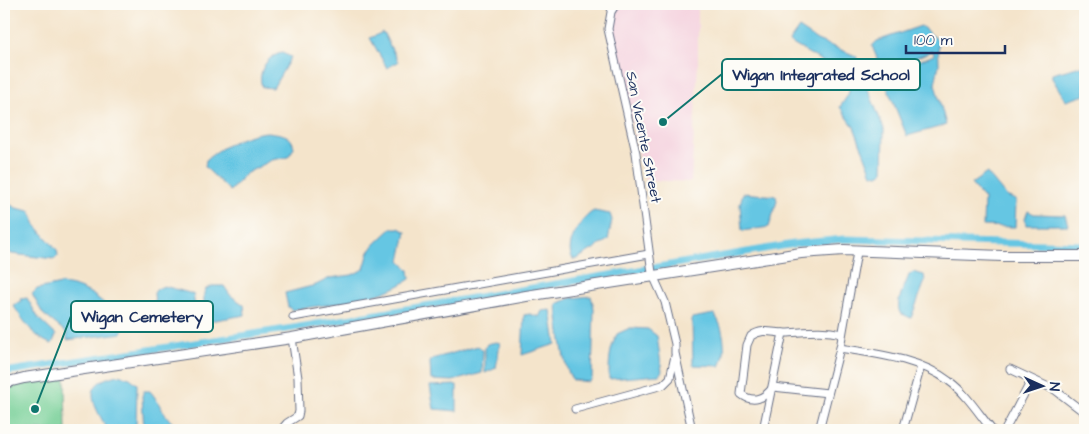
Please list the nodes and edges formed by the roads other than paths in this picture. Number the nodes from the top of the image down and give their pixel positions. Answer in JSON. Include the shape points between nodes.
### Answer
{"nodes":[{"id":1,"x":616,"y":4,"type":"edge"},
{"id":2,"x":857,"y":252,"type":"junction"},
{"id":3,"x":1085,"y":256,"type":"edge"},
{"id":4,"x":650,"y":257,"type":"junction"},
{"id":5,"x":653,"y":275,"type":"junction"},
{"id":6,"x":293,"y":317,"type":"dead end"},
{"id":7,"x":783,"y":333,"type":"junction"},
{"id":8,"x":842,"y":334,"type":"junction"},
{"id":9,"x":292,"y":338,"type":"junction"},
{"id":10,"x":840,"y":348,"type":"junction"},
{"id":11,"x":675,"y":353,"type":"junction"},
{"id":12,"x":921,"y":366,"type":"junction"},
{"id":13,"x":1010,"y":369,"type":"dead end"},
{"id":14,"x":1031,"y":381,"type":"junction"},
{"id":15,"x":4,"y":383,"type":"edge"},
{"id":16,"x":773,"y":387,"type":"junction"},
{"id":17,"x":828,"y":393,"type":"junction"},
{"id":18,"x":575,"y":409,"type":"dead end"},
{"id":19,"x":1085,"y":413,"type":"edge"},
{"id":20,"x":281,"y":430,"type":"edge"},
{"id":21,"x":692,"y":430,"type":"edge"},
{"id":22,"x":764,"y":430,"type":"edge"},
{"id":23,"x":819,"y":430,"type":"edge"},
{"id":24,"x":903,"y":430,"type":"edge"},
{"id":25,"x":992,"y":430,"type":"edge"},
{"id":26,"x":1005,"y":430,"type":"edge"}],
"edges":[{"from":1,"to":4,"type":"street","name":"San Vicente Street","via":[[608,29],[636,153]]},
{"from":2,"to":3,"type":"street"},
{"from":2,"to":5,"type":"street","via":[[826,251],[755,259]]},
{"from":2,"to":8,"type":"street"},
{"from":4,"to":5,"type":"street","name":"San Vicente Street"},
{"from":4,"to":6,"type":"street"},
{"from":5,"to":9,"type":"street"},
{"from":5,"to":11,"type":"street","name":"San Vicente Street","via":[[665,302]]},
{"from":7,"to":8,"type":"street","via":[[816,330]]},
{"from":7,"to":16,"type":"street"},
{"from":7,"to":16,"type":"street","via":[[757,332],[747,345],[741,394],[759,400]]},
{"from":8,"to":10,"type":"street"},
{"from":9,"to":15,"type":"street"},
{"from":9,"to":20,"type":"street","via":[[299,411],[298,416]]},
{"from":10,"to":12,"type":"street"},
{"from":10,"to":17,"type":"street"},
{"from":11,"to":18,"type":"street","via":[[670,378],[663,385]]},
{"from":11,"to":21,"type":"street","name":"San Vicente Street"},
{"from":12,"to":24,"type":"street"},
{"from":12,"to":25,"type":"street","via":[[951,382]]},
{"from":13,"to":14,"type":"street"},
{"from":14,"to":19,"type":"street","via":[[1055,390]]},
{"from":14,"to":26,"type":"street"},
{"from":16,"to":17,"type":"street"},
{"from":16,"to":22,"type":"street"},
{"from":17,"to":23,"type":"street"}]}
